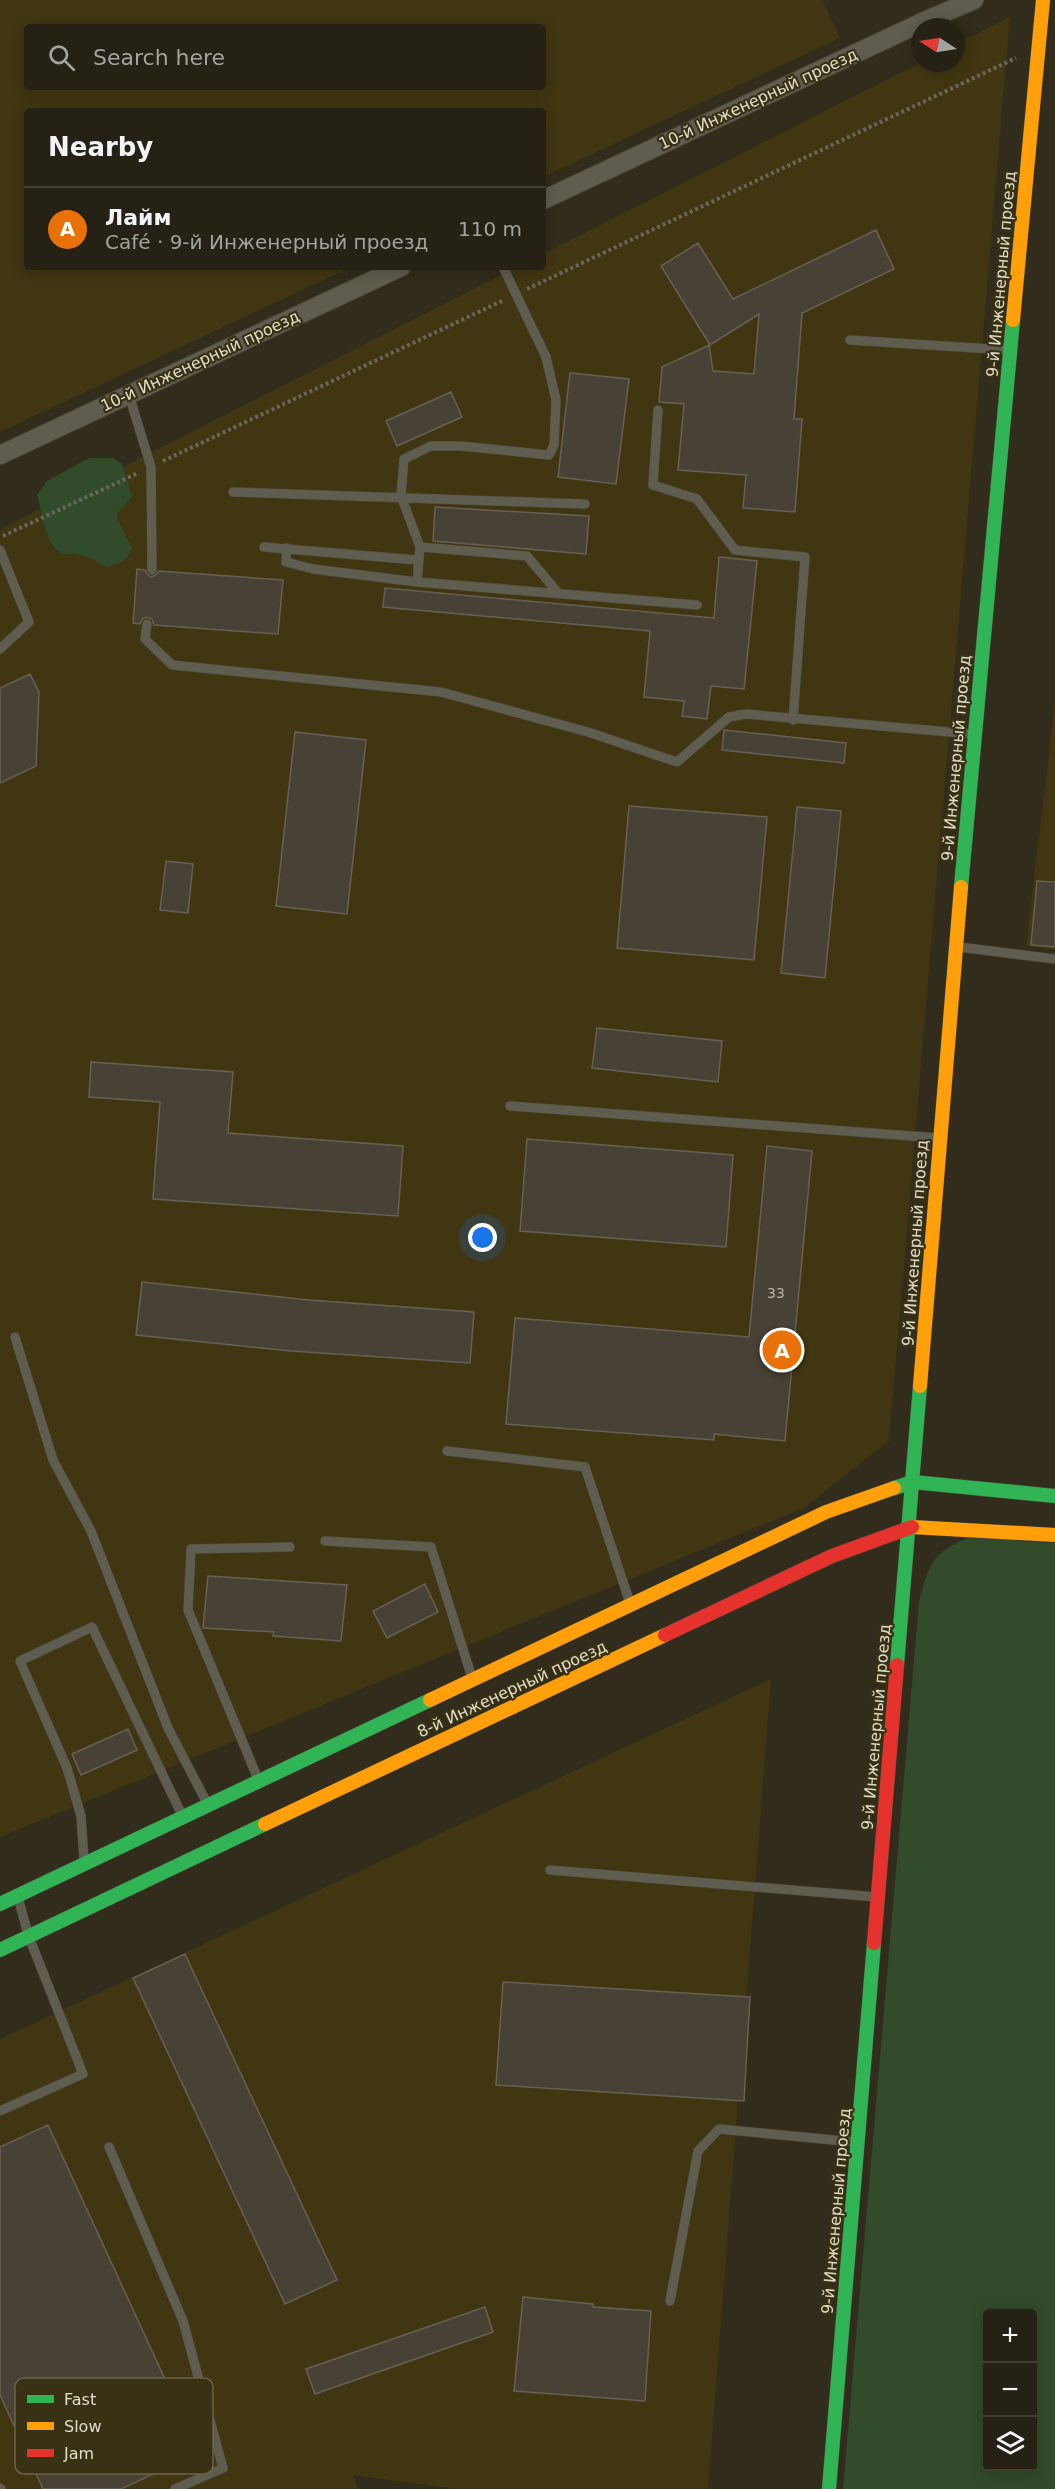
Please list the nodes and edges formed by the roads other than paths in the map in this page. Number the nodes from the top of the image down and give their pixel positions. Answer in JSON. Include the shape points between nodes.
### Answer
{"nodes":[{"id":1,"x":974,"y":0,"type":"edge"},
{"id":2,"x":1043,"y":0,"type":"edge"},
{"id":3,"x":546,"y":199,"type":"edge"},
{"id":4,"x":395,"y":270,"type":"edge"},
{"id":5,"x":504,"y":270,"type":"edge"},
{"id":6,"x":850,"y":340,"type":"dead end"},
{"id":7,"x":1011,"y":350,"type":"junction"},
{"id":8,"x":129,"y":395,"type":"junction"},
{"id":9,"x":658,"y":410,"type":"dead end"},
{"id":10,"x":0,"y":455,"type":"edge"},
{"id":11,"x":233,"y":492,"type":"dead end"},
{"id":12,"x":401,"y":496,"type":"junction"},
{"id":13,"x":585,"y":504,"type":"dead end"},
{"id":14,"x":264,"y":547,"type":"dead end"},
{"id":15,"x":420,"y":547,"type":"junction"},
{"id":16,"x":287,"y":548,"type":"junction"},
{"id":17,"x":0,"y":550,"type":"edge"},
{"id":18,"x":417,"y":560,"type":"junction"},
{"id":19,"x":152,"y":570,"type":"dead end"},
{"id":20,"x":417,"y":582,"type":"junction"},
{"id":21,"x":558,"y":593,"type":"junction"},
{"id":22,"x":697,"y":605,"type":"dead end"},
{"id":23,"x":147,"y":624,"type":"dead end"},
{"id":24,"x":0,"y":649,"type":"edge"},
{"id":25,"x":793,"y":720,"type":"junction"},
{"id":26,"x":974,"y":735,"type":"junction"},
{"id":27,"x":957,"y":946,"type":"junction"},
{"id":28,"x":1055,"y":959,"type":"edge"},
{"id":29,"x":510,"y":1106,"type":"dead end"},
{"id":30,"x":940,"y":1138,"type":"junction"},
{"id":31,"x":15,"y":1337,"type":"dead end"},
{"id":32,"x":447,"y":1451,"type":"dead end"},
{"id":33,"x":913,"y":1482,"type":"junction"},
{"id":34,"x":1055,"y":1496,"type":"edge"},
{"id":35,"x":910,"y":1527,"type":"junction"},
{"id":36,"x":1055,"y":1535,"type":"edge"},
{"id":37,"x":325,"y":1541,"type":"dead end"},
{"id":38,"x":290,"y":1547,"type":"dead end"},
{"id":39,"x":631,"y":1605,"type":"junction"},
{"id":40,"x":473,"y":1680,"type":"junction"},
{"id":41,"x":259,"y":1781,"type":"junction"},
{"id":42,"x":208,"y":1805,"type":"junction"},
{"id":43,"x":183,"y":1817,"type":"junction"},
{"id":44,"x":84,"y":1864,"type":"junction"},
{"id":45,"x":550,"y":1870,"type":"dead end"},
{"id":46,"x":18,"y":1896,"type":"junction"},
{"id":47,"x":878,"y":1898,"type":"junction"},
{"id":48,"x":0,"y":1904,"type":"edge"},
{"id":49,"x":29,"y":1936,"type":"junction"},
{"id":50,"x":0,"y":1950,"type":"edge"},
{"id":51,"x":0,"y":2111,"type":"edge"},
{"id":52,"x":858,"y":2142,"type":"junction"},
{"id":53,"x":109,"y":2147,"type":"dead end"},
{"id":54,"x":670,"y":2301,"type":"dead end"},
{"id":55,"x":199,"y":2378,"type":"edge"},
{"id":56,"x":213,"y":2431,"type":"edge"},
{"id":57,"x":213,"y":2472,"type":"edge"},
{"id":58,"x":209,"y":2474,"type":"edge"},
{"id":59,"x":175,"y":2489,"type":"edge"},
{"id":60,"x":829,"y":2489,"type":"edge"}],
"edges":[{"from":1,"to":3,"type":"street","name":"10-й Инженерный проезд"},
{"from":2,"to":7,"type":"street","name":"9-й Инженерный проезд"},
{"from":4,"to":8,"type":"street","name":"10-й Инженерный проезд"},
{"from":5,"to":12,"type":"lane","via":[[546,357],[556,400],[554,445],[549,455],[431,446],[404,459]]},
{"from":6,"to":7,"type":"lane"},
{"from":7,"to":26,"type":"street","name":"9-й Инженерный проезд"},
{"from":8,"to":10,"type":"street","name":"10-й Инженерный проезд"},
{"from":8,"to":19,"type":"lane","via":[[151,467]]},
{"from":9,"to":25,"type":"lane","via":[[653,485],[697,499],[735,550],[805,557]]},
{"from":11,"to":12,"type":"lane"},
{"from":12,"to":13,"type":"lane"},
{"from":12,"to":15,"type":"lane"},
{"from":14,"to":16,"type":"lane"},
{"from":15,"to":18,"type":"lane"},
{"from":15,"to":21,"type":"lane","via":[[527,556]]},
{"from":16,"to":18,"type":"lane"},
{"from":16,"to":20,"type":"lane","via":[[286,562]]},
{"from":17,"to":24,"type":"lane","via":[[29,622]]},
{"from":18,"to":20,"type":"lane"},
{"from":20,"to":21,"type":"lane"},
{"from":21,"to":22,"type":"lane"},
{"from":23,"to":25,"type":"lane","via":[[145,639],[172,665],[441,692],[588,732],[677,762],[729,717],[746,714]]},
{"from":25,"to":26,"type":"lane"},
{"from":26,"to":27,"type":"street","name":"9-й Инженерный проезд"},
{"from":27,"to":28,"type":"lane"},
{"from":27,"to":30,"type":"street","name":"9-й Инженерный проезд"},
{"from":29,"to":30,"type":"lane"},
{"from":30,"to":33,"type":"street","name":"9-й Инженерный проезд"},
{"from":31,"to":42,"type":"lane","via":[[53,1460],[91,1531],[168,1728]]},
{"from":32,"to":39,"type":"lane","via":[[585,1467]]},
{"from":33,"to":34,"type":"street","name":"8-й Инженерный проезд"},
{"from":33,"to":35,"type":"street","name":"9-й Инженерный проезд"},
{"from":33,"to":39,"type":"street","name":"8-й Инженерный проезд","via":[[826,1512]]},
{"from":35,"to":36,"type":"street","name":"8-й Инженерный проезд"},
{"from":35,"to":47,"type":"street","name":"9-й Инженерный проезд"},
{"from":35,"to":49,"type":"street","name":"8-й Инженерный проезд","via":[[831,1556]]},
{"from":37,"to":40,"type":"lane","via":[[431,1547]]},
{"from":38,"to":41,"type":"lane","via":[[191,1549],[188,1610]]},
{"from":39,"to":40,"type":"street","name":"8-й Инженерный проезд"},
{"from":40,"to":41,"type":"street","name":"8-й Инженерный проезд"},
{"from":41,"to":42,"type":"street","name":"8-й Инженерный проезд"},
{"from":42,"to":43,"type":"street","name":"8-й Инженерный проезд"},
{"from":43,"to":44,"type":"street","name":"8-й Инженерный проезд"},
{"from":43,"to":44,"type":"lane","via":[[92,1627],[81,1631],[20,1661],[67,1768],[81,1816]]},
{"from":44,"to":46,"type":"street","name":"8-й Инженерный проезд"},
{"from":45,"to":47,"type":"lane"},
{"from":46,"to":48,"type":"street","name":"8-й Инженерный проезд"},
{"from":46,"to":49,"type":"lane"},
{"from":47,"to":52,"type":"street","name":"9-й Инженерный проезд"},
{"from":49,"to":50,"type":"street","name":"8-й Инженерный проезд"},
{"from":49,"to":51,"type":"lane","via":[[82,2074]]},
{"from":52,"to":54,"type":"lane","via":[[719,2129],[698,2151]]},
{"from":52,"to":60,"type":"street","name":"9-й Инженерный проезд"},
{"from":53,"to":55,"type":"lane","via":[[183,2321]]},
{"from":56,"to":57,"type":"lane","via":[[223,2468]]},
{"from":58,"to":59,"type":"lane"}]}
